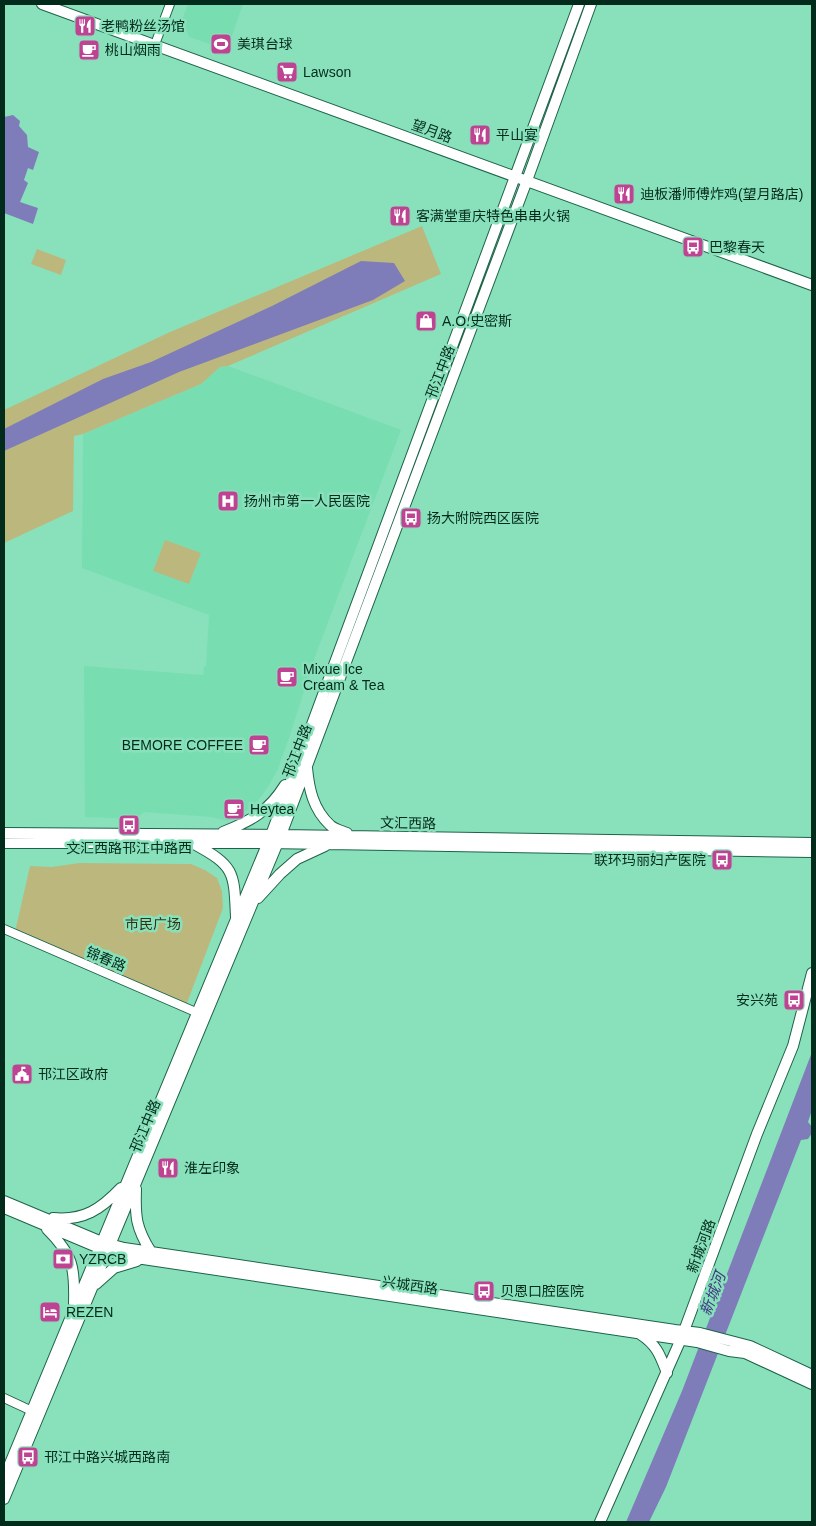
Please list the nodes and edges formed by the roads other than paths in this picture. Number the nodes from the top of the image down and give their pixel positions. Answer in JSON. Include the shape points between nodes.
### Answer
{"nodes":[{"id":1,"x":42,"y":4,"type":"edge"},
{"id":2,"x":61,"y":4,"type":"edge"},
{"id":3,"x":170,"y":4,"type":"edge"},
{"id":4,"x":579,"y":4,"type":"edge"},
{"id":5,"x":591,"y":4,"type":"edge"},
{"id":6,"x":157,"y":39,"type":"junction"},
{"id":7,"x":517,"y":174,"type":"junction"},
{"id":8,"x":528,"y":178,"type":"junction"},
{"id":9,"x":812,"y":279,"type":"edge"},
{"id":10,"x":812,"y":285,"type":"edge"},
{"id":11,"x":302,"y":765,"type":"junction"},
{"id":12,"x":4,"y":833,"type":"edge"},
{"id":13,"x":215,"y":834,"type":"junction"},
{"id":14,"x":353,"y":836,"type":"junction"},
{"id":15,"x":274,"y":839,"type":"junction"},
{"id":16,"x":4,"y":843,"type":"edge"},
{"id":17,"x":193,"y":843,"type":"junction"},
{"id":18,"x":812,"y":843,"type":"edge"},
{"id":19,"x":328,"y":844,"type":"junction"},
{"id":20,"x":812,"y":852,"type":"edge"},
{"id":21,"x":252,"y":904,"type":"junction"},
{"id":22,"x":236,"y":920,"type":"junction"},
{"id":23,"x":4,"y":929,"type":"edge"},
{"id":24,"x":812,"y":973,"type":"edge"},
{"id":25,"x":198,"y":1013,"type":"junction"},
{"id":26,"x":131,"y":1182,"type":"junction"},
{"id":27,"x":4,"y":1201,"type":"edge"},
{"id":28,"x":4,"y":1208,"type":"edge"},
{"id":29,"x":42,"y":1221,"type":"junction"},
{"id":30,"x":105,"y":1246,"type":"junction"},
{"id":31,"x":150,"y":1256,"type":"junction"},
{"id":32,"x":93,"y":1286,"type":"junction"},
{"id":33,"x":74,"y":1311,"type":"junction"},
{"id":34,"x":637,"y":1332,"type":"junction"},
{"id":35,"x":683,"y":1335,"type":"junction"},
{"id":36,"x":724,"y":1344,"type":"junction"},
{"id":37,"x":667,"y":1373,"type":"junction"},
{"id":38,"x":812,"y":1376,"type":"edge"},
{"id":39,"x":812,"y":1384,"type":"edge"},
{"id":40,"x":4,"y":1398,"type":"edge"},
{"id":41,"x":32,"y":1411,"type":"junction"},
{"id":42,"x":4,"y":1478,"type":"edge"},
{"id":43,"x":4,"y":1499,"type":"edge"},
{"id":44,"x":600,"y":1522,"type":"edge"}],
"edges":[{"from":1,"to":7,"type":"main road","name":"望月路"},
{"from":2,"to":6,"type":"main road","name":"望月路"},
{"from":3,"to":6,"type":"street"},
{"from":4,"to":7,"type":"main road","name":"邗江中路"},
{"from":5,"to":8,"type":"main road","name":"邗江中路"},
{"from":6,"to":7,"type":"main road","name":"望月路"},
{"from":7,"to":8,"type":"main road","name":"望月路"},
{"from":7,"to":11,"type":"main road","name":"邗江中路"},
{"from":8,"to":9,"type":"main road","name":"望月路"},
{"from":8,"to":10,"type":"main road","name":"望月路"},
{"from":8,"to":11,"type":"main road","name":"邗江中路"},
{"from":11,"to":13,"type":"main road","via":[[262,813]]},
{"from":11,"to":14,"type":"main road","via":[[318,810],[331,826]]},
{"from":11,"to":15,"type":"main road","name":"邗江中路"},
{"from":12,"to":13,"type":"main road","name":"文汇西路"},
{"from":13,"to":15,"type":"main road","name":"文汇西路"},
{"from":14,"to":15,"type":"main road","name":"文汇西路"},
{"from":14,"to":18,"type":"main road","name":"文汇西路"},
{"from":15,"to":17,"type":"main road","name":"文汇西路"},
{"from":15,"to":19,"type":"main road","name":"文汇西路"},
{"from":15,"to":21,"type":"main road","name":"邗江中路"},
{"from":15,"to":22,"type":"main road","name":"邗江中路"},
{"from":16,"to":17,"type":"main road","name":"文汇西路"},
{"from":17,"to":22,"type":"main road","via":[[217,856],[229,869],[235,889]]},
{"from":19,"to":20,"type":"main road","name":"文汇西路"},
{"from":19,"to":21,"type":"main road","via":[[298,859]]},
{"from":21,"to":26,"type":"main road","name":"邗江中路"},
{"from":22,"to":25,"type":"main road","name":"邗江中路"},
{"from":23,"to":25,"type":"street","name":"锦春路"},
{"from":24,"to":35,"type":"main road","name":"新城河路","via":[[793,1046]]},
{"from":25,"to":26,"type":"main road","name":"邗江中路"},
{"from":26,"to":29,"type":"main road","via":[[106,1204],[87,1214]]},
{"from":26,"to":30,"type":"main road","name":"邗江中路"},
{"from":26,"to":31,"type":"main road","via":[[136,1220]]},
{"from":27,"to":29,"type":"main road","name":"兴城西路"},
{"from":28,"to":29,"type":"main road","name":"兴城西路"},
{"from":29,"to":30,"type":"main road","name":"兴城西路"},
{"from":29,"to":33,"type":"main road","via":[[62,1244],[72,1262]]},
{"from":30,"to":31,"type":"main road","name":"兴城西路"},
{"from":30,"to":32,"type":"main road","name":"邗江中路"},
{"from":30,"to":33,"type":"main road","name":"邗江中路"},
{"from":31,"to":32,"type":"main road","via":[[114,1268]]},
{"from":31,"to":34,"type":"main road","name":"兴城西路"},
{"from":31,"to":35,"type":"main road","name":"兴城西路"},
{"from":32,"to":43,"type":"main road","name":"邗江中路"},
{"from":33,"to":41,"type":"main road","name":"邗江中路"},
{"from":34,"to":35,"type":"main road","name":"兴城西路"},
{"from":34,"to":37,"type":"main road","via":[[651,1341]]},
{"from":35,"to":36,"type":"main road","name":"兴城西路"},
{"from":35,"to":37,"type":"main road","name":"新城河路"},
{"from":36,"to":38,"type":"main road","name":"兴城西路","via":[[760,1350]]},
{"from":36,"to":39,"type":"main road","name":"兴城西路"},
{"from":37,"to":44,"type":"main road","name":"新城河路"},
{"from":40,"to":41,"type":"street"},
{"from":41,"to":42,"type":"main road","name":"邗江中路"}]}
